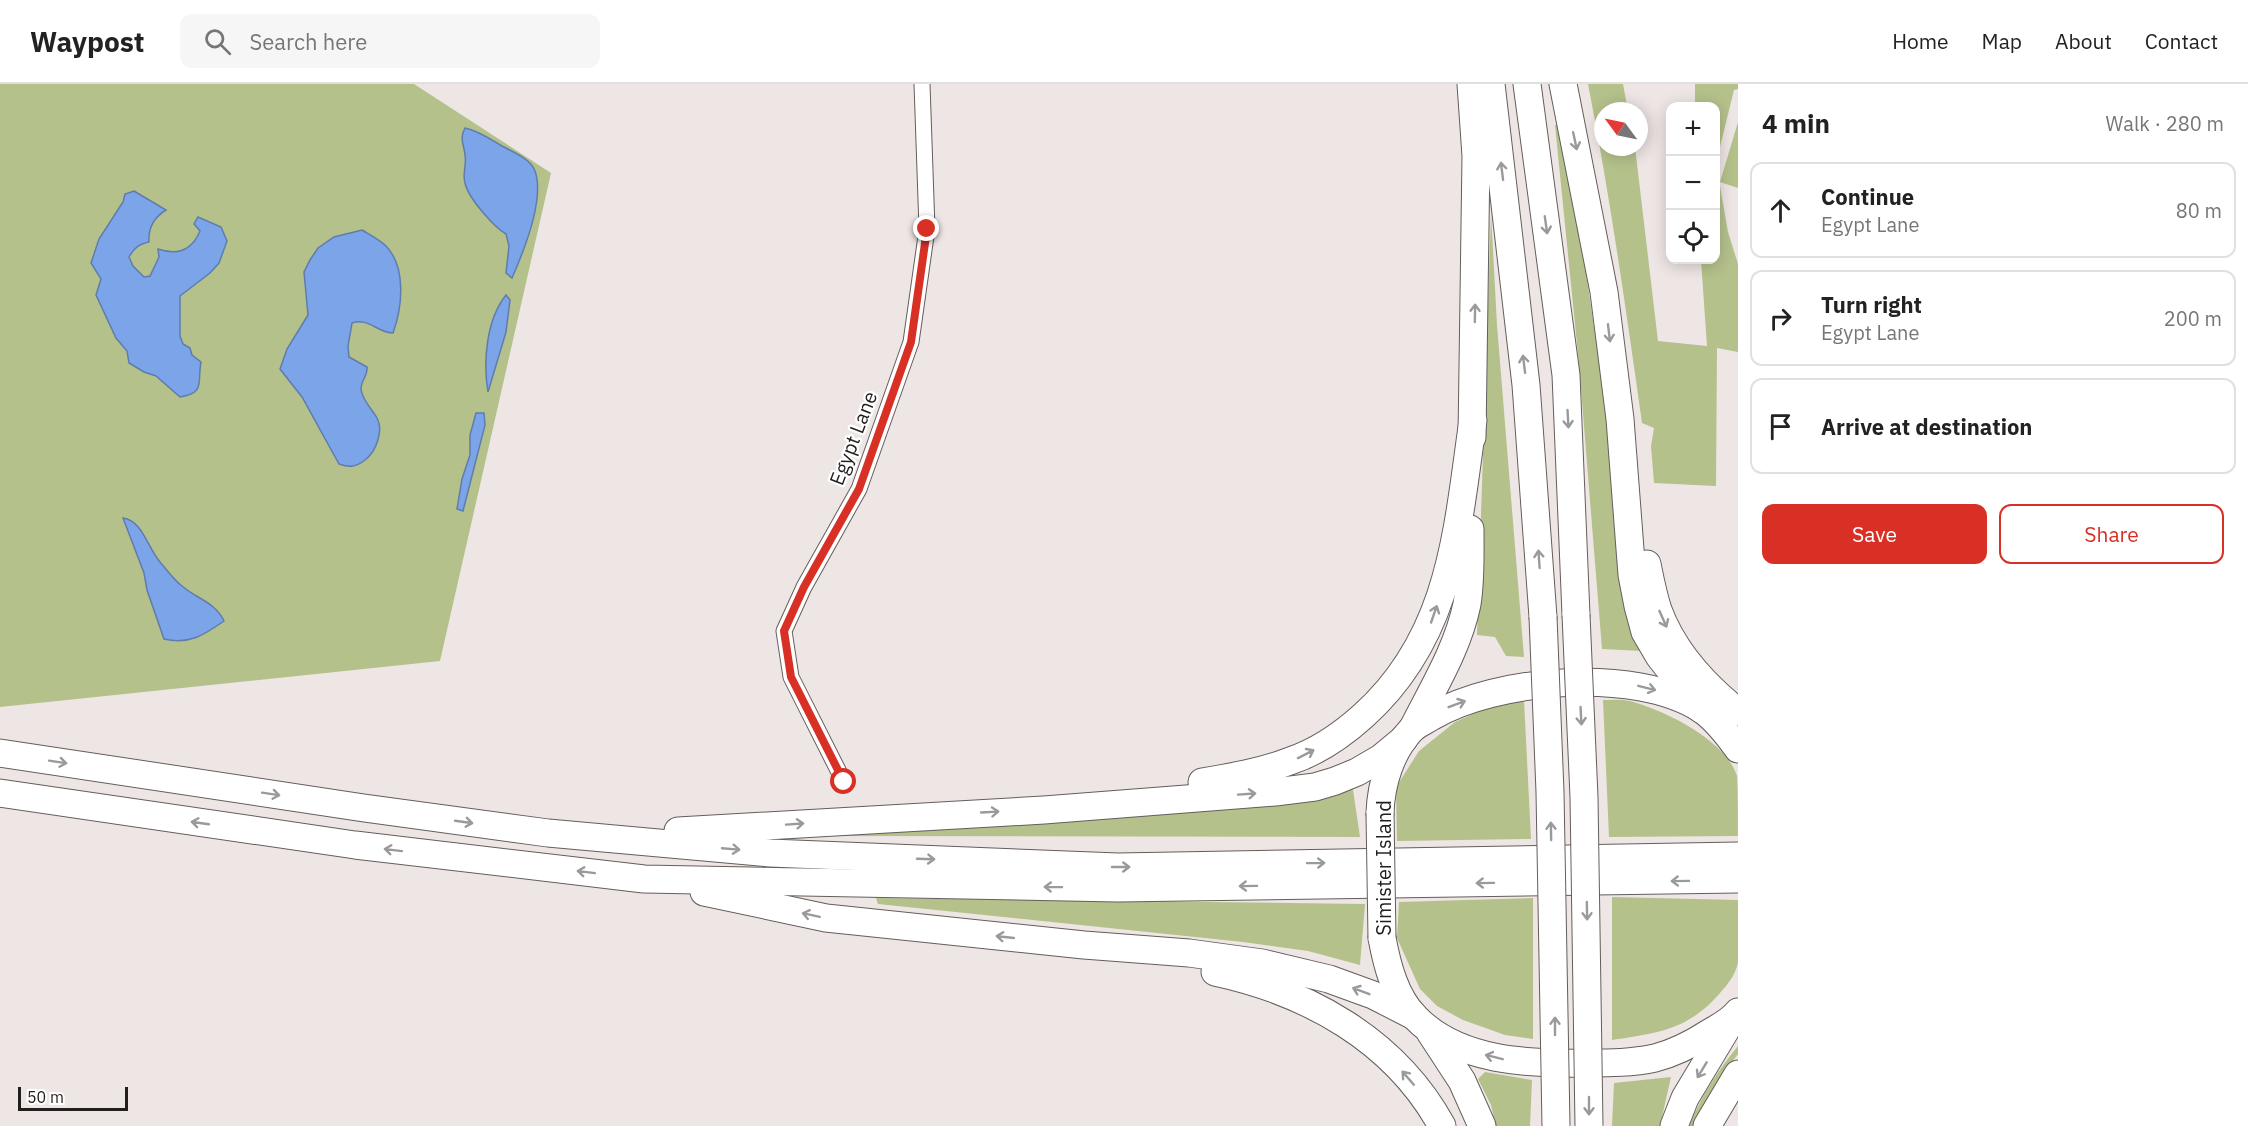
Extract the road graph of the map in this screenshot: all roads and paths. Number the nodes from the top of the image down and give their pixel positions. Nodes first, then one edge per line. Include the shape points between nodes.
1 (922, 84) edge
2 (1471, 84) edge
3 (1491, 84) edge
4 (1527, 84) edge
5 (1563, 84) edge
6 (1620, 419) junction
7 (1473, 420) junction
8 (1701, 709) junction
9 (1735, 732) edge
10 (1409, 733) junction
11 (0, 753) edge
12 (844, 782) dead end
13 (0, 793) edge
14 (1044, 810) junction
15 (548, 833) junction
16 (1738, 856) edge
17 (645, 879) junction
18 (1738, 879) edge
19 (1084, 945) junction
20 (1736, 1014) edge
21 (1421, 1022) junction
22 (1738, 1074) edge
23 (1442, 1126) edge
24 (1482, 1126) edge
25 (1556, 1126) edge
26 (1589, 1126) edge
27 (1674, 1126) edge
28 (1707, 1126) edge

1 - 12 street, Egypt Lane via 927,229 911,342 859,489 784,631 791,677
7 -> 2 highway via 1476,156
25 -> 3 highway, bridge via 1551,803 1543,617 1526,385
4 -> 26 highway, bridge via 1566,375 1585,809
5 -> 6 highway via 1604,292
6 - 8 highway via 1632,575 1645,632
6 -> 9 highway via 1658,610 1684,658
7 - 10 highway, Simister Island via 1467,602 1453,648
14 -> 7 highway via 1246,775 1292,761 1326,743 1377,704 1416,652 1431,625 1446,581
8 - 9 highway
10 -> 8 highway via 1446,708 1477,696 1531,685 1634,685
14 -> 10 highway via 1315,787 1357,772 1381,758
10 - 21 highway, Simister Island, bridge via 1385,778 1380,813 1382,938 1394,982
11 -> 15 highway
17 -> 13 highway via 355,845
15 -> 14 highway via 638,833
15 -> 16 highway via 770,852 1118,867
18 -> 17 highway via 1118,888
19 -> 17 highway via 826,918
21 -> 19 highway via 1373,995 1329,979 1262,963
23 -> 19 highway via 1413,1083 1383,1051 1345,1022 1312,1004 1230,975
20 -> 21 highway via 1691,1044 1628,1063 1507,1060 1469,1050
20 -> 27 highway via 1685,1098
21 - 24 highway, Simister Island via 1462,1081
22 - 28 highway

